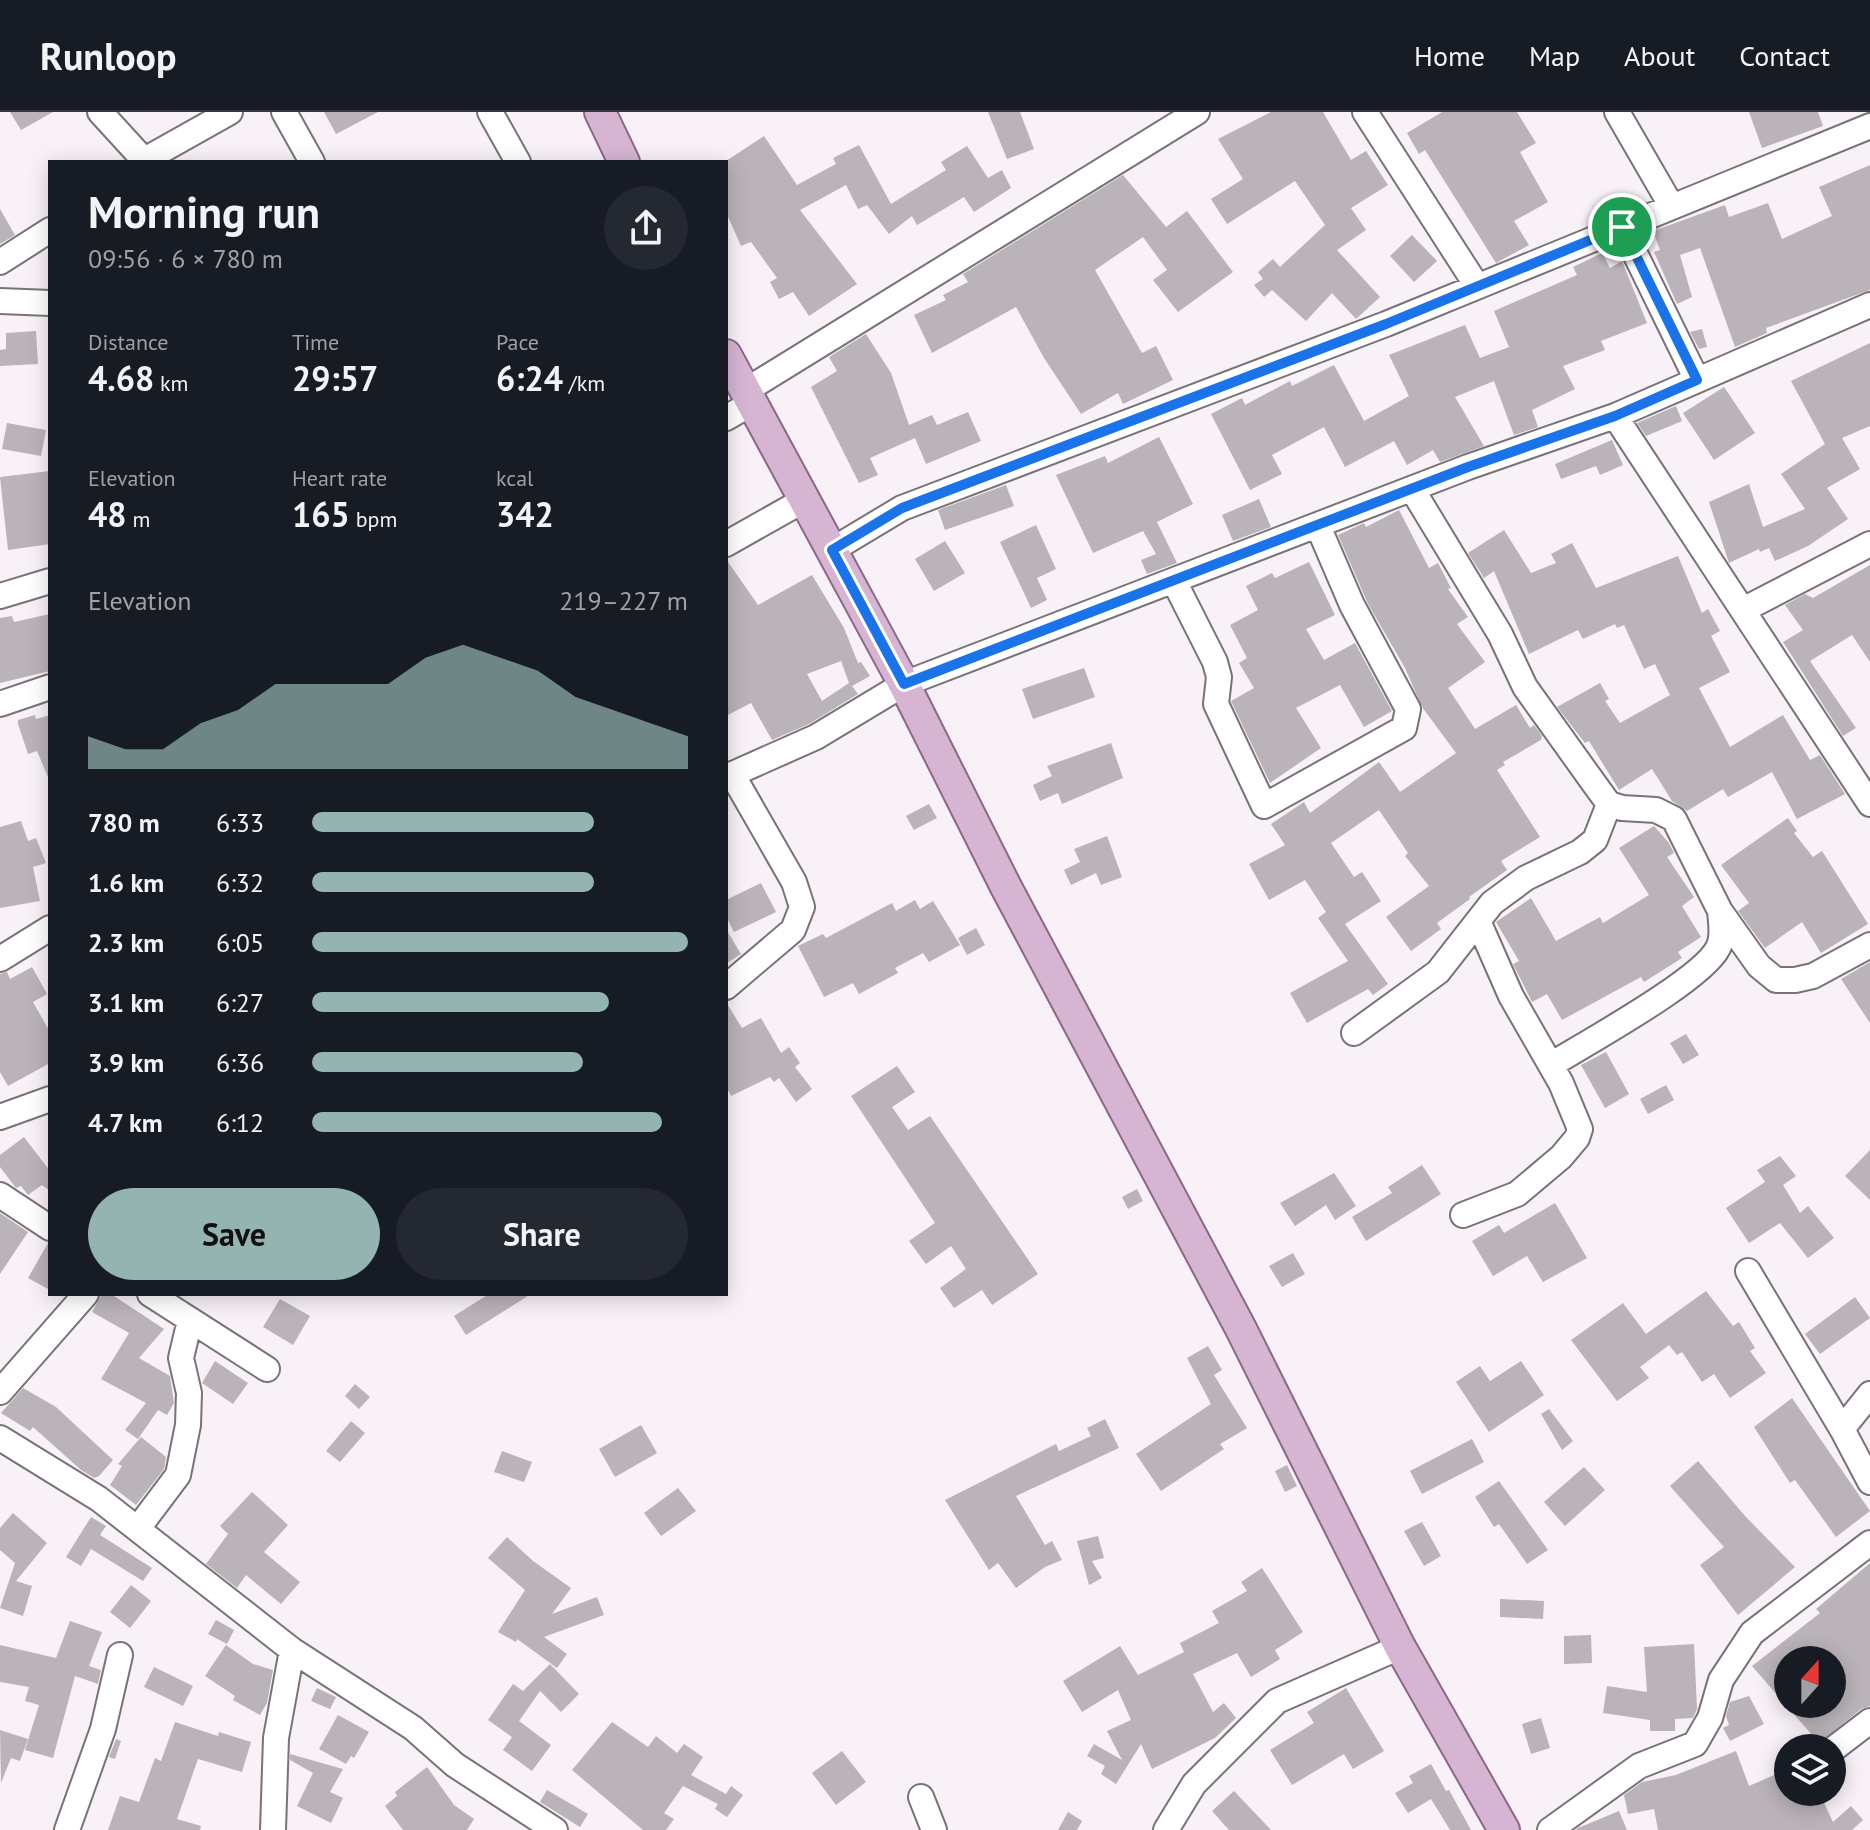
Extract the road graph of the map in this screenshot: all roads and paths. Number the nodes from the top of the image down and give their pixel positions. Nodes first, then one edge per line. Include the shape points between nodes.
1 (100, 112) edge
2 (230, 112) edge
3 (284, 112) edge
4 (490, 112) edge
5 (600, 112) edge
6 (1197, 112) edge
7 (1365, 112) edge
8 (1617, 112) edge
9 (1863, 122) edge
10 (150, 160) edge
11 (152, 160) edge
12 (311, 160) edge
13 (517, 160) edge
14 (623, 160) edge
15 (1672, 207) junction
16 (1622, 227) junction
17 (48, 231) edge
18 (0, 262) edge
19 (1477, 286) junction
20 (0, 301) edge
21 (48, 303) edge
22 (1870, 305) edge
23 (728, 362) edge
24 (1697, 380) junction
25 (741, 404) edge
26 (1615, 416) junction
27 (1412, 489) junction
28 (804, 500) junction
29 (1318, 526) junction
30 (728, 543) edge
31 (1870, 544) edge
32 (832, 550) junction
33 (1174, 581) junction
34 (48, 582) edge
35 (0, 596) edge
36 (1743, 610) junction
37 (904, 684) junction
38 (48, 688) edge
39 (0, 704) edge
40 (729, 776) edge
41 (1609, 804) junction
42 (1870, 804) edge
43 (1720, 911) junction
44 (1478, 921) junction
45 (48, 929) edge
46 (1870, 945) edge
47 (0, 959) edge
48 (728, 985) edge
49 (1354, 1033) dead end
50 (1551, 1065) junction
51 (48, 1100) edge
52 (0, 1117) edge
53 (0, 1195) edge
54 (1463, 1215) dead end
55 (48, 1227) edge
56 (1748, 1271) dead end
57 (84, 1296) edge
58 (153, 1296) edge
59 (190, 1320) junction
60 (267, 1369) dead end
61 (0, 1392) edge
62 (1870, 1394) edge
63 (1842, 1429) junction
64 (0, 1438) edge
65 (1870, 1482) edge
66 (139, 1527) junction
67 (1870, 1543) edge
68 (1400, 1647) junction
69 (292, 1650) junction
70 (120, 1655) dead end
71 (1870, 1721) edge
72 (1846, 1739) edge
73 (921, 1797) dead end
74 (67, 1830) edge
75 (273, 1830) edge
76 (555, 1830) edge
77 (934, 1830) edge
78 (1166, 1830) edge
79 (1504, 1830) edge
80 (1550, 1830) edge

1 - 10 street
2 - 11 street
3 - 12 street
4 - 13 street
5 - 14 main road
6 - 25 street
7 - 19 street
8 - 15 street
9 - 15 street
15 - 16 street
16 - 19 street
16 - 24 street
17 - 18 street
19 - 32 street via 902,508
20 - 21 street
22 - 24 street
23 - 25 main road
24 - 26 street
25 - 28 main road
26 - 27 street
26 - 36 street
27 - 29 street
27 - 41 street via 1500,634 1525,687
28 - 30 street
28 - 32 main road
29 - 33 street
29 - 33 street via 1352,605 1408,709 1407,718 1404,728 1264,806 1216,704 1215,662
31 - 36 street
32 - 37 main road
33 - 37 street
34 - 35 street
36 - 42 street
37 - 40 street via 816,737
37 - 68 main road via 1240,1327
38 - 39 street
40 - 48 street via 794,882 802,907 793,930
41 - 43 street via 1656,810 1674,819
41 - 44 street via 1595,840 1526,878 1492,903
43 - 46 street via 1759,966 1776,980 1813,976
43 - 50 street via 1718,949 1681,984
44 - 49 street via 1430,980
44 - 50 street via 1511,996
45 - 47 street
50 - 54 street via 1579,1122 1577,1138 1517,1194
51 - 52 street
53 - 55 street
56 - 63 street
57 - 61 street
58 - 59 street
59 - 60 street
59 - 66 street via 181,1358 189,1393 188,1425 178,1475
62 - 63 street
63 - 65 street
64 - 66 street
66 - 69 street
67 - 80 street via 1752,1633 1721,1680 1710,1718 1695,1744 1639,1766
68 - 78 street via 1277,1701 1194,1784
68 - 79 main road
69 - 75 street via 276,1738
69 - 76 street
70 - 74 street via 103,1729
71 - 72 street
73 - 77 street

